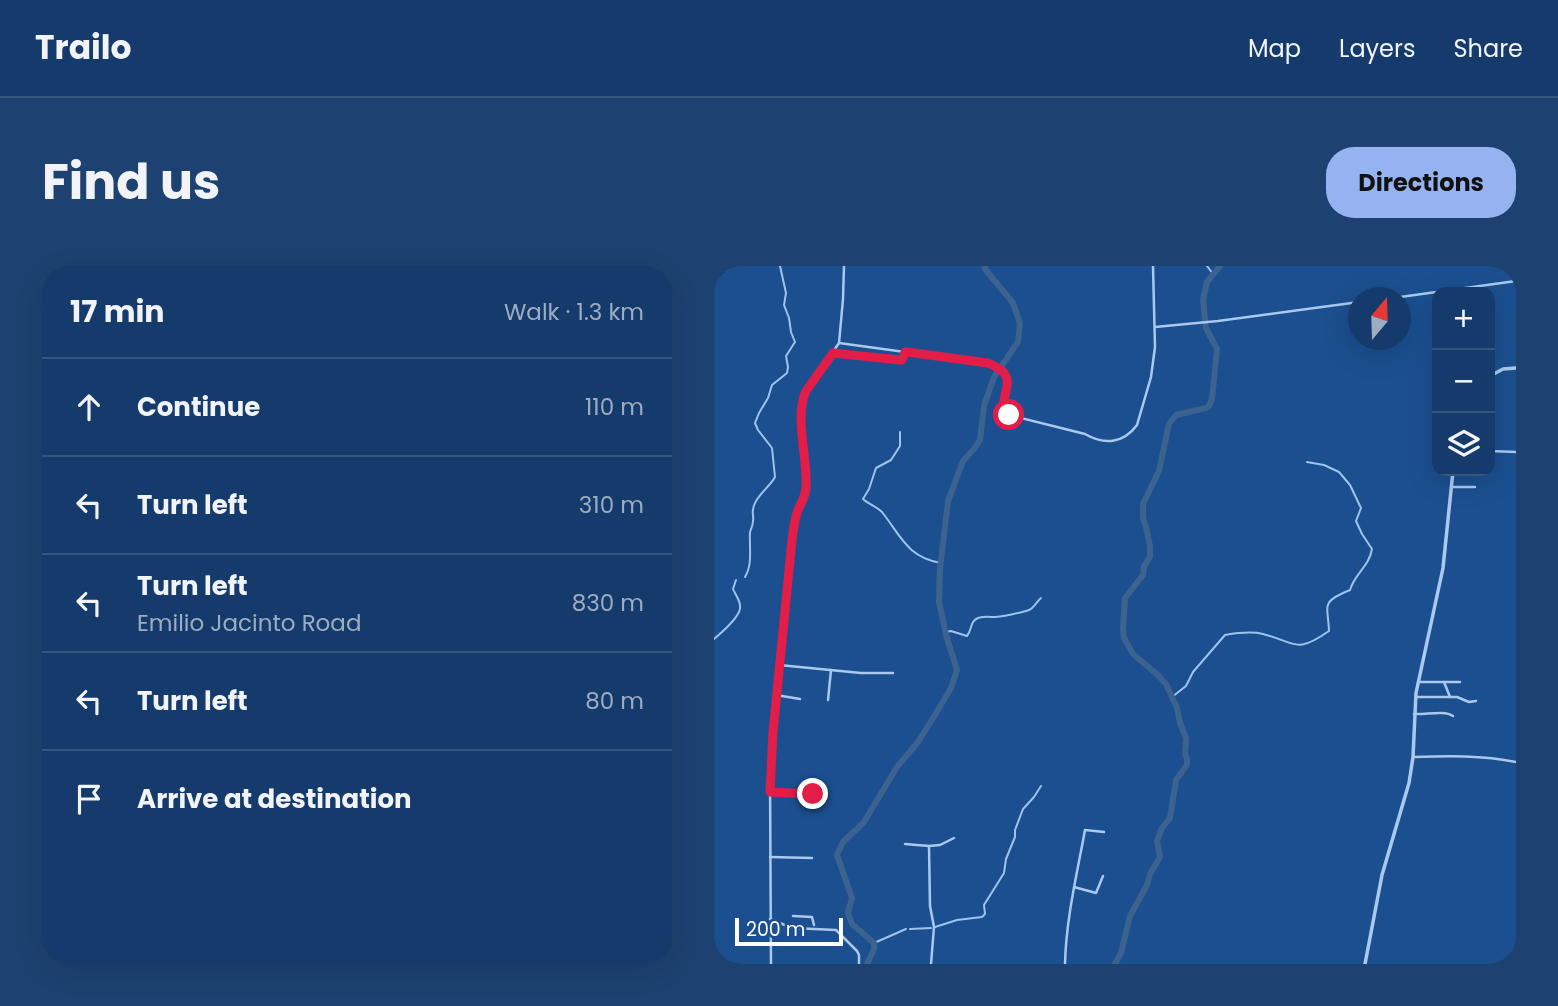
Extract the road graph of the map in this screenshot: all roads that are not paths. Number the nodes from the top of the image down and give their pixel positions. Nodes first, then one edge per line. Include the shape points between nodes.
1 (844, 266) edge
2 (1153, 266) edge
3 (1516, 281) edge
4 (1411, 296) edge
5 (1348, 303) edge
6 (1155, 327) junction
7 (839, 343) junction
8 (905, 352) junction
9 (833, 353) junction
10 (1516, 368) edge
11 (1495, 373) edge
12 (1495, 451) edge
13 (1516, 452) edge
14 (1453, 476) edge
15 (1452, 486) junction
16 (1475, 487) dead end
17 (779, 665) junction
18 (831, 670) junction
19 (893, 673) dead end
20 (1419, 682) junction
21 (1444, 682) junction
22 (1460, 682) dead end
23 (776, 695) junction
24 (1416, 697) junction
25 (1450, 697) junction
26 (800, 699) dead end
27 (828, 700) dead end
28 (1476, 701) dead end
29 (1415, 715) junction
30 (1453, 716) dead end
31 (1413, 757) junction
32 (1516, 762) edge
33 (770, 792) junction
34 (813, 794) dead end
35 (1104, 832) dead end
36 (954, 838) dead end
37 (905, 844) dead end
38 (929, 846) junction
39 (770, 857) junction
40 (811, 858) dead end
41 (1103, 876) dead end
42 (1074, 887) junction
43 (793, 916) dead end
44 (770, 919) junction
45 (814, 927) junction
46 (771, 964) edge
47 (859, 964) edge
48 (931, 964) edge
49 (1065, 964) edge
50 (1366, 964) edge

1 - 7 street
2 - 6 street
3 - 4 street
5 - 6 street
6 - 8 street via 1153,366 1137,425 1113,442 1009,415 1003,408 1008,381 995,366
7 - 8 street
7 - 9 street
8 - 9 street via 902,360
9 - 17 street via 801,405 806,487 792,540
10 - 11 street
12 - 13 street
14 - 15 street
15 - 16 street
15 - 20 street via 1443,568
17 - 18 street
17 - 23 street
18 - 19 street
18 - 27 street
20 - 21 street
20 - 24 street
21 - 22 street
21 - 25 street
23 - 26 street
23 - 33 street
24 - 25 street
24 - 29 street
25 - 28 street
29 - 30 street via 1446,712
29 - 31 street
31 - 32 street
31 - 50 street via 1382,875
33 - 34 street
33 - 39 street
35 - 42 street via 1086,829
36 - 38 street
37 - 38 street
38 - 48 street via 934,927
39 - 40 street
39 - 44 street
41 - 42 street via 1096,893
42 - 49 street
43 - 45 street via 812,917
44 - 45 street via 792,928
44 - 46 street
45 - 47 street via 840,932 857,951

